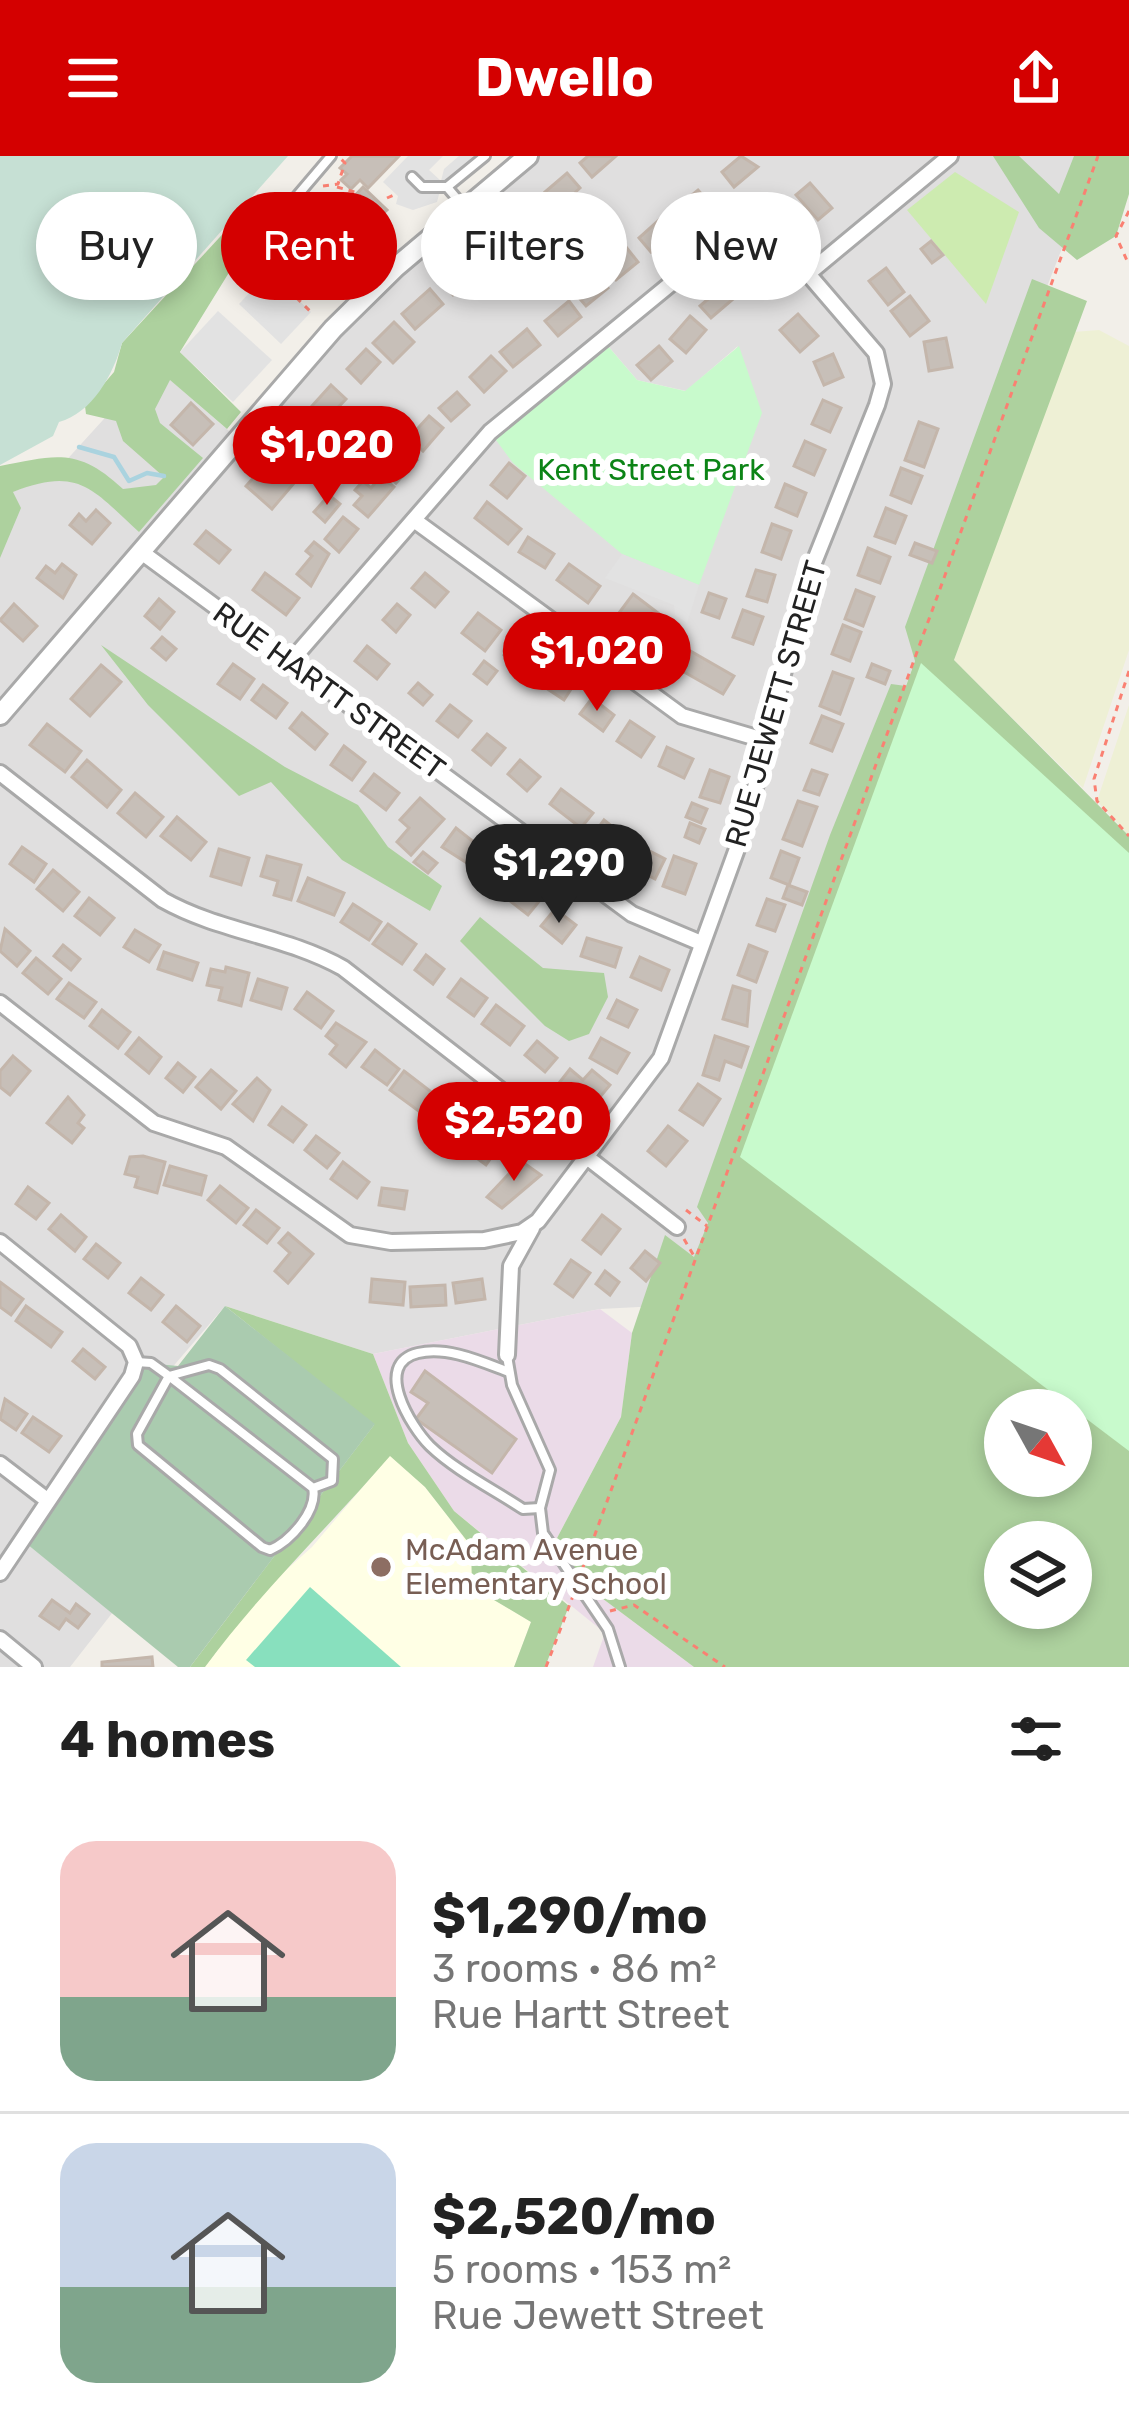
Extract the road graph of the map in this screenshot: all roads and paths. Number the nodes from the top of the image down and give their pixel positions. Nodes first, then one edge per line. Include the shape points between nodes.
1 (334, 156) edge
2 (485, 156) edge
3 (528, 156) edge
4 (950, 156) edge
5 (1099, 156) edge
6 (412, 177) dead end
7 (336, 185) junction
8 (447, 187) junction
9 (302, 192) edge
10 (312, 192) dead end
11 (355, 192) edge
12 (451, 192) edge
13 (484, 192) edge
14 (1129, 212) edge
15 (421, 249) edge
16 (821, 263) edge
17 (1129, 265) edge
18 (821, 286) edge
19 (651, 299) edge
20 (298, 300) edge
21 (311, 312) dead end
22 (414, 520) junction
23 (140, 551) junction
24 (290, 662) junction
25 (1129, 671) edge
26 (0, 715) edge
27 (767, 741) junction
28 (0, 773) edge
29 (1129, 836) edge
30 (701, 943) junction
31 (0, 1004) edge
32 (587, 1159) junction
33 (686, 1210) dead end
34 (538, 1221) junction
35 (677, 1226) joint
36 (707, 1226) junction
37 (484, 1240) junction
38 (0, 1242) edge
39 (694, 1258) junction
40 (511, 1266) junction
41 (507, 1354) joint
42 (136, 1362) junction
43 (510, 1373) junction
44 (169, 1376) junction
45 (0, 1464) edge
46 (313, 1488) junction
47 (46, 1500) junction
48 (541, 1508) junction
49 (0, 1573) edge
50 (577, 1584) junction
51 (597, 1614) junction
52 (0, 1639) edge
53 (34, 1667) edge
54 (546, 1667) edge
55 (620, 1667) edge
56 (725, 1667) edge

1 - 7 path via 345,163
1 - 9 lane
2 - 8 lane
3 - 13 street
4 - 16 street
5 - 36 path
6 - 8 lane via 434,190
7 - 10 path
7 - 11 path
8 - 12 lane
14 - 17 path via 1116,236
15 - 23 street via 324,338
18 - 27 street, RUE JEWETT STREET via 876,353 883,384 805,585
19 - 22 street, RUE JEWETT STREET via 490,433
20 - 21 path
22 - 24 street, RUE JEWETT STREET
22 - 27 street via 682,716
23 - 24 street, RUE HARTT STREET
23 - 26 street
24 - 30 street, RUE HARTT STREET via 632,914
25 - 29 path via 1094,779 1096,801
27 - 30 street, RUE JEWETT STREET
28 - 32 street via 163,900 343,968
30 - 32 street, RUE JEWETT STREET via 661,1058
31 - 37 street via 154,1124 226,1147 350,1235
32 - 34 street, RUE JEWETT STREET
32 - 35 street
33 - 36 path
34 - 37 street
34 - 40 street, RUE JEWETT STREET
35 - 39 path
36 - 39 path
37 - 40 street
38 - 42 street via 129,1346
39 - 50 path
40 - 41 street
41 - 43 lane
42 - 44 lane
42 - 47 street
43 - 48 lane via 550,1470
43 - 48 lane via 467,1356 416,1353 395,1381 409,1420 431,1448 523,1509
44 - 46 lane
44 - 46 lane via 220,1369 333,1459 332,1480
44 - 46 lane via 138,1445 262,1547 286,1541 314,1504
45 - 47 street
47 - 49 street
48 - 50 lane via 543,1533
50 - 51 lane
50 - 54 path
51 - 55 lane
51 - 56 path via 634,1605
52 - 53 street

